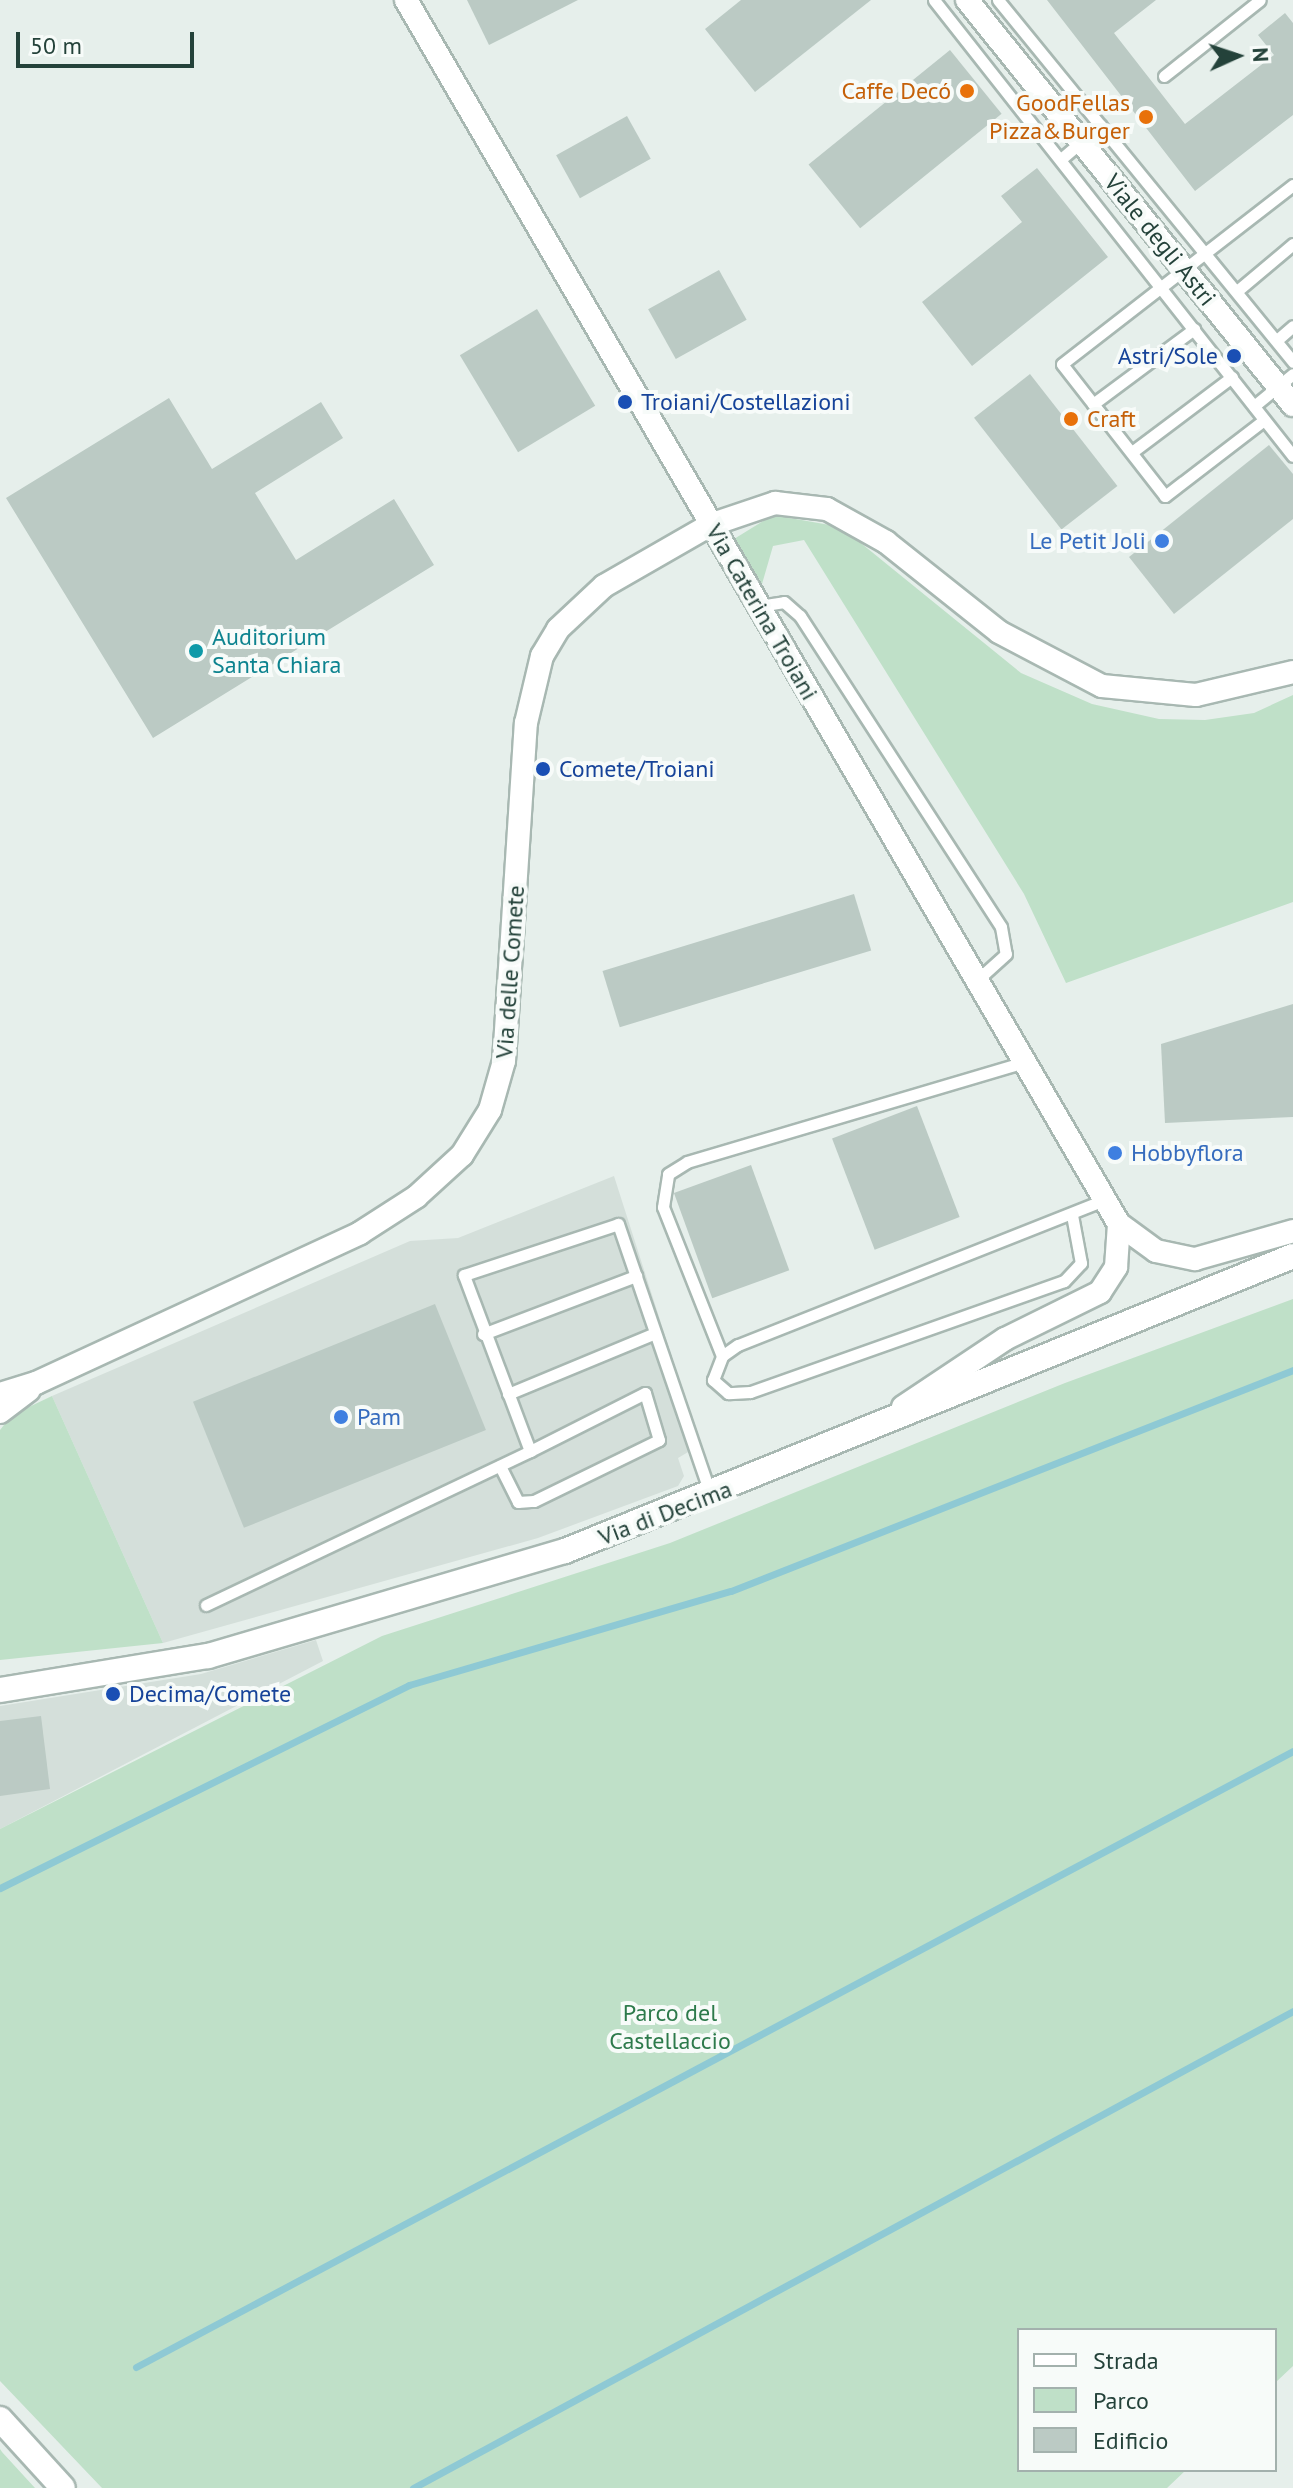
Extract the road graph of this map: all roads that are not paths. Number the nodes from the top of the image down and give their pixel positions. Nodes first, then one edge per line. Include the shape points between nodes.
1 (406, 0) edge
2 (934, 0) edge
3 (967, 0) edge
4 (998, 0) edge
5 (1260, 0) edge
6 (1164, 76) dead end
7 (1101, 125) junction
8 (1081, 142) junction
9 (1061, 159) junction
10 (1293, 185) edge
11 (1293, 244) edge
12 (1207, 255) junction
13 (1185, 272) junction
14 (1164, 289) junction
15 (1237, 291) junction
16 (1293, 326) edge
17 (1194, 329) junction
18 (1277, 340) junction
19 (1293, 362) edge
20 (1232, 377) junction
21 (1286, 380) edge
22 (1093, 404) junction
23 (1293, 405) edge
24 (1254, 406) junction
25 (1264, 420) junction
26 (1132, 452) junction
27 (1293, 456) edge
28 (710, 525) junction
29 (759, 606) junction
30 (1293, 672) edge
31 (976, 981) junction
32 (1024, 1062) junction
33 (1104, 1200) junction
34 (1072, 1215) junction
35 (1119, 1224) junction
36 (1293, 1231) edge
37 (1293, 1256) edge
38 (636, 1276) junction
39 (655, 1333) junction
40 (483, 1334) junction
41 (722, 1356) junction
42 (36, 1383) junction
43 (0, 1394) edge
44 (508, 1394) junction
45 (0, 1412) edge
46 (880, 1423) junction
47 (530, 1451) junction
48 (500, 1466) junction
49 (711, 1496) junction
50 (206, 1605) dead end
51 (4, 1686) edge
52 (0, 2419) edge
53 (63, 2488) edge

1 - 28 street, Via Caterina Troiani
2 - 9 lane
3 - 8 street, Viale degli Astri
4 - 7 lane
5 - 6 lane
7 - 8 lane
7 - 12 lane
8 - 9 lane
8 - 13 street, Viale degli Astri
9 - 14 lane
10 - 12 lane
11 - 15 lane
12 - 13 lane
12 - 15 lane
13 - 14 lane
13 - 21 street, Viale degli Astri
14 - 17 lane
14 - 22 lane via 1062,364
15 - 18 lane
16 - 18 lane
17 - 20 lane
17 - 22 lane
18 - 19 lane
20 - 24 lane
20 - 26 lane
21 - 23 street, Viale degli Astri
21 - 24 lane
22 - 26 lane
24 - 25 lane
25 - 26 lane via 1165,496
25 - 27 lane
28 - 29 street, Via Caterina Troiani
28 - 30 street, Via delle Comete via 775,503 827,509 886,542 999,632 1102,686 1196,695
28 - 42 street, Via delle Comete via 604,586 558,629 542,656 526,723 504,1061 490,1110 462,1155 416,1197 360,1233
29 - 31 street, Via Caterina Troiani
29 - 31 lane via 784,602 800,616 1001,927 1006,954
31 - 32 street, Via Caterina Troiani
32 - 33 street, Via Caterina Troiani
32 - 41 lane via 687,1162 668,1174 663,1207
33 - 34 lane
33 - 35 street, Via Caterina Troiani
34 - 41 lane
34 - 41 lane via 1081,1263 1056,1284 742,1394 722,1390 713,1380
35 - 36 street, Via Caterina Troiani via 1156,1251 1195,1259
35 - 46 street via 1116,1267 1100,1292 1005,1339
37 - 46 street, Via di Decima
38 - 39 lane
38 - 40 lane
38 - 40 lane via 618,1224 464,1275
39 - 44 lane
39 - 49 lane
40 - 44 lane
42 - 43 street, Via delle Comete
42 - 45 street, Via delle Comete
44 - 47 lane
46 - 49 street, Via di Decima
47 - 48 lane
47 - 48 lane via 645,1393 659,1440 534,1501 518,1502
48 - 50 lane
49 - 51 street, Via di Decima via 565,1551 229,1651 127,1673
52 - 53 street

